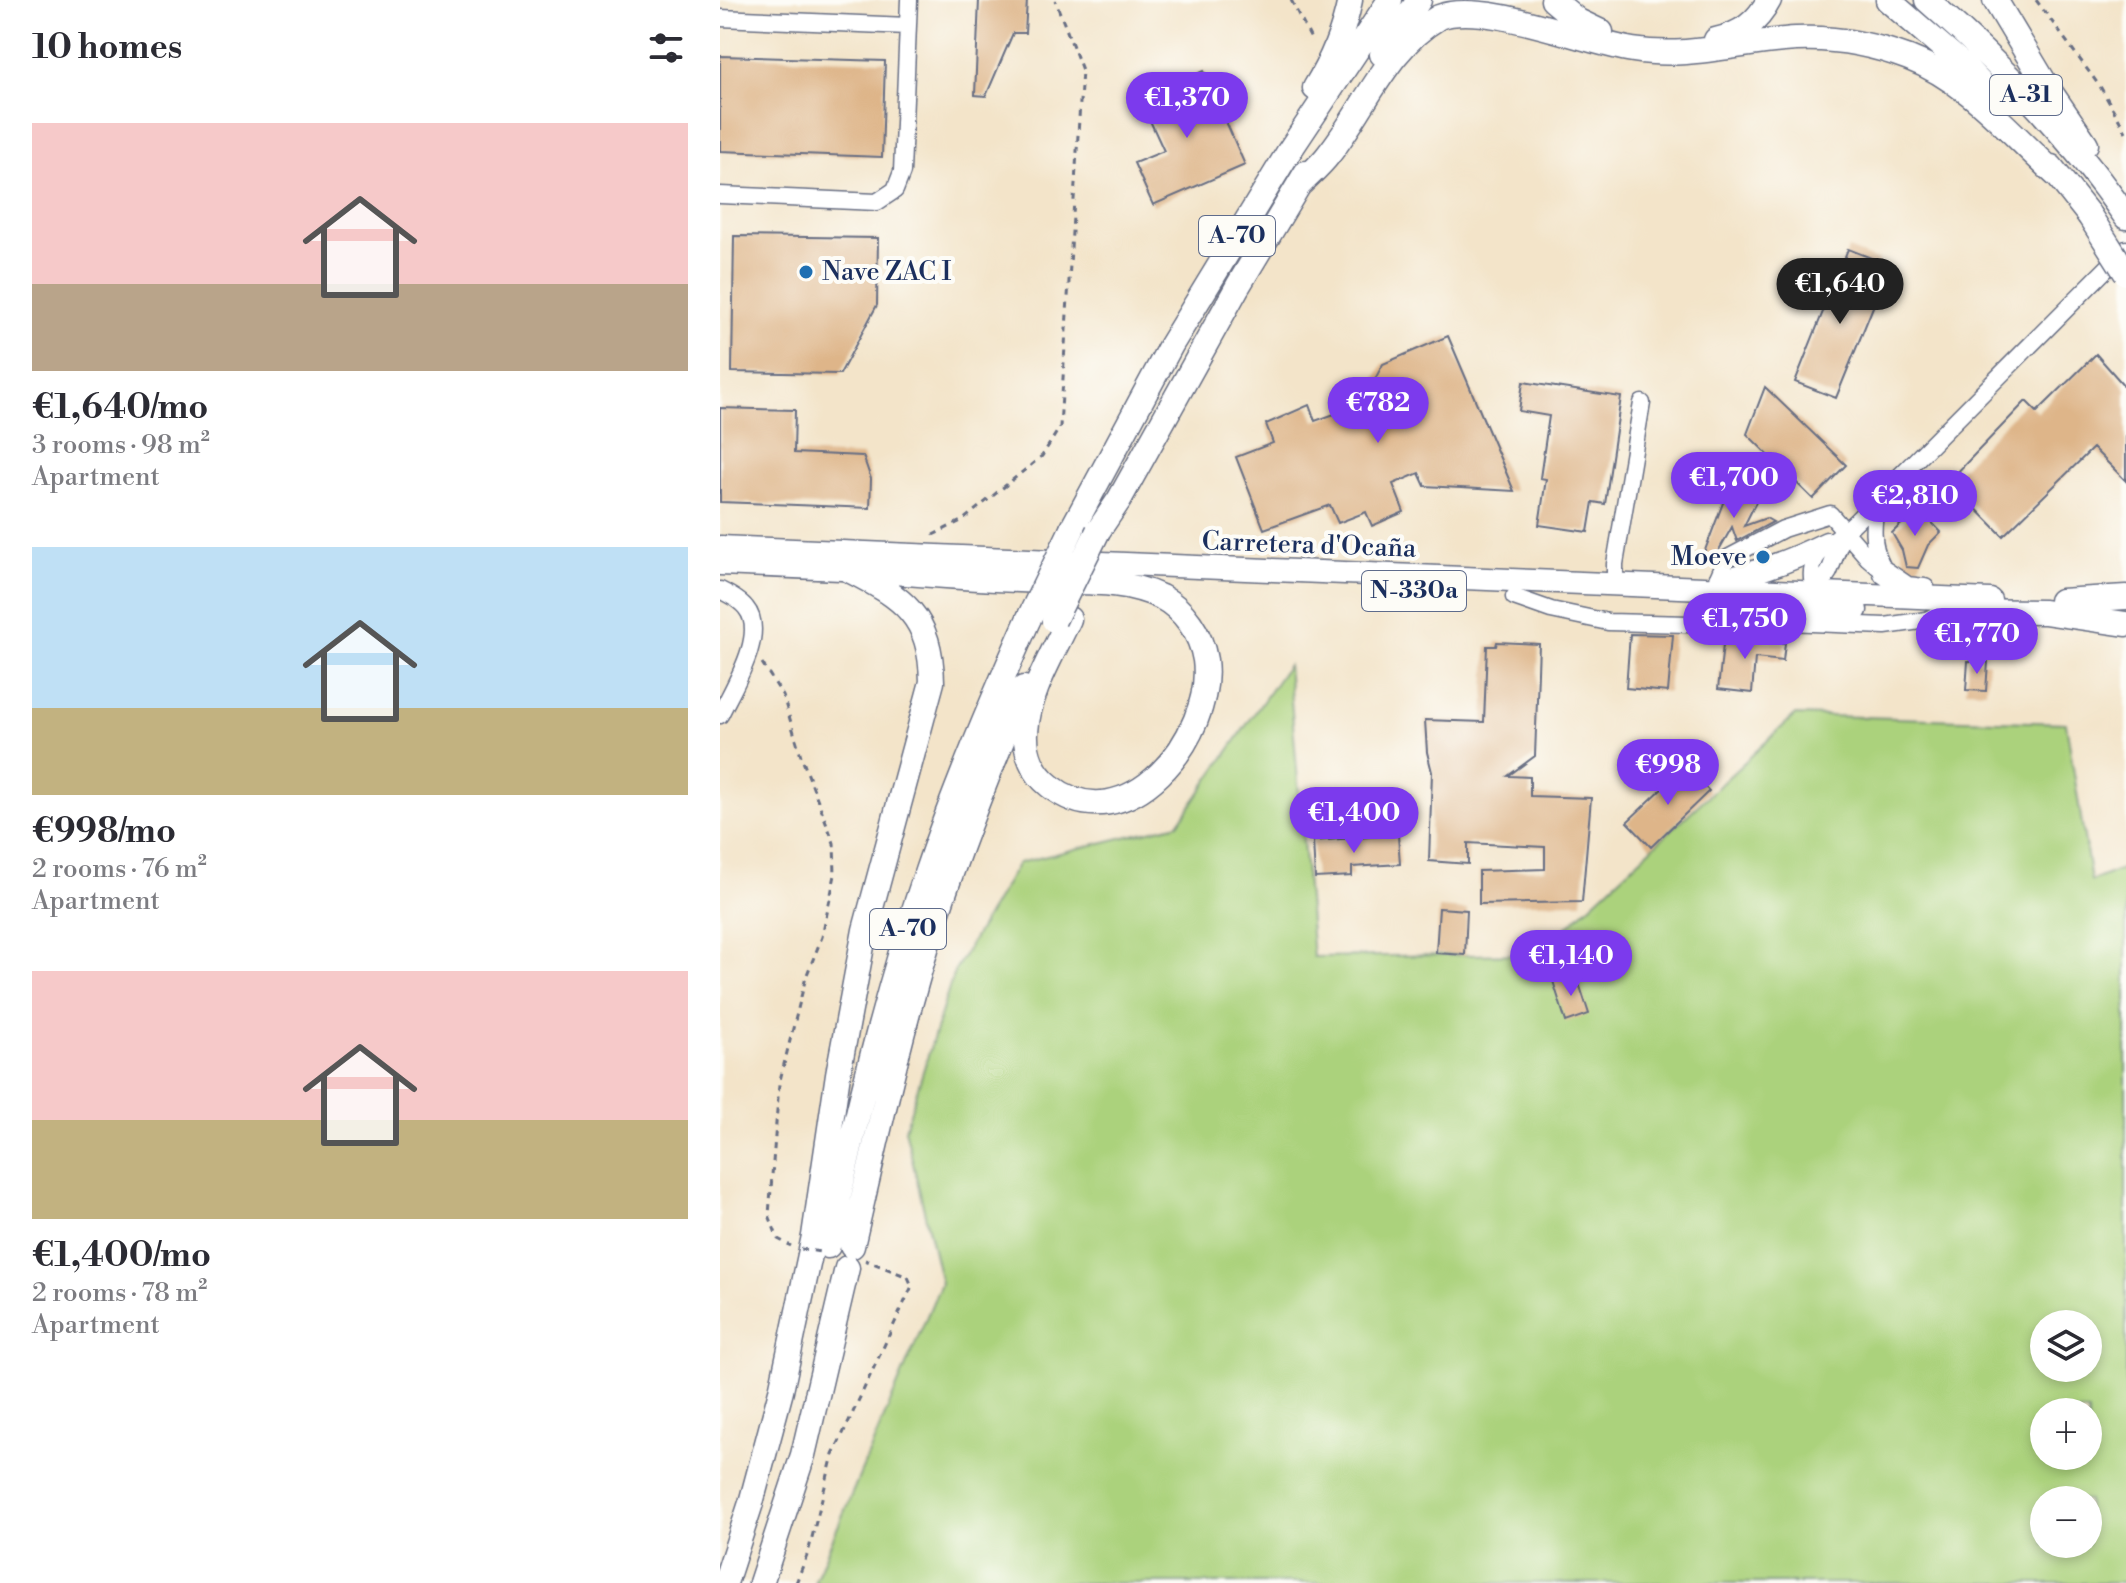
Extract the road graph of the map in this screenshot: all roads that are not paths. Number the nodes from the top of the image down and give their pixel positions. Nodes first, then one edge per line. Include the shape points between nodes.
1 (909, 0) edge
2 (1350, 0) edge
3 (1390, 0) edge
4 (1419, 0) edge
5 (1553, 0) edge
6 (1769, 0) edge
7 (1888, 0) edge
8 (1927, 0) edge
9 (1995, 0) edge
10 (720, 18) edge
11 (908, 26) junction
12 (2060, 178) junction
13 (1300, 184) junction
14 (720, 195) edge
15 (2120, 208) edge
16 (2126, 249) edge
17 (2126, 273) edge
18 (1642, 403) dead end
19 (1097, 480) junction
20 (1878, 498) junction
21 (1836, 537) junction
22 (720, 547) edge
23 (720, 564) edge
24 (849, 570) junction
25 (884, 571) junction
26 (1885, 573) junction
27 (1717, 580) junction
28 (1615, 585) junction
29 (720, 590) edge
30 (1815, 593) junction
31 (1514, 597) junction
32 (2126, 597) edge
33 (1542, 598) junction
34 (1991, 600) junction
35 (1936, 611) junction
36 (1061, 619) junction
37 (2126, 624) edge
38 (720, 715) edge
39 (838, 1257) junction
40 (725, 1583) edge
41 (734, 1583) edge
42 (761, 1583) edge

1 - 11 street
2 - 19 highway via 1320,80 1128,399
3 - 19 highway, A-70 via 1288,153 1171,345
4 - 13 highway, A-70
5 - 6 highway via 1599,32 1683,45 1746,29
7 - 12 highway, A-31 via 1963,65 2026,132
8 - 15 highway, A-31 via 1977,43
9 - 15 highway via 2093,154
10 - 11 street
11 - 14 street via 902,172 895,190 877,202
12 - 13 highway via 1969,92 1910,58 1877,47 1794,39 1691,53 1637,51 1512,17 1461,10 1441,16 1396,55 1329,154
12 - 17 highway, A-31, bridge
13 - 36 highway, A-70, bridge via 1119,500
16 - 20 street
18 - 28 street
19 - 39 highway, A-70, bridge via 967,760 913,911 861,1095
20 - 21 street
20 - 26 street via 1873,542
21 - 26 street
21 - 27 main road via 1762,571
21 - 27 street via 1830,514 1783,529 1726,559
21 - 30 street via 1820,551 1812,568
22 - 28 main road, Carretera d'Ocaña / N-330a
23 - 24 main road, Carretera d'Ocaña / N-330a
24 - 25 main road, Carretera d'Ocaña / N-330a
24 - 40 highway via 902,600 918,619 928,642 932,682 865,930 814,1236 781,1391
25 - 31 main road, Carretera d'Ocaña / N-330a via 1148,576
25 - 36 highway via 1127,585 1166,600 1181,613 1203,649 1206,668 1198,717 1168,768 1121,798 1099,802 1060,794 1044,781 1027,750 1029,714
26 - 34 main road via 1907,588 1970,591
27 - 28 main road
28 - 30 main road, Carretera d'Ocaña / N-330a
29 - 38 street via 746,607 754,623 752,646
30 - 33 main road via 1803,601 1596,592
30 - 34 main road, Carretera d'Ocaña / N-330a
30 - 35 main road via 1825,601
31 - 33 main road, Carretera d'Ocaña / N-330a
31 - 35 street via 1608,622 1885,626 1927,620
32 - 34 highway
33 - 35 main road, Carretera d'Ocaña / N-330a
35 - 37 highway via 2066,614
36 - 39 highway, A-70 via 986,780 933,928
39 - 41 highway, A-70
39 - 42 highway, A-70 via 803,1455

